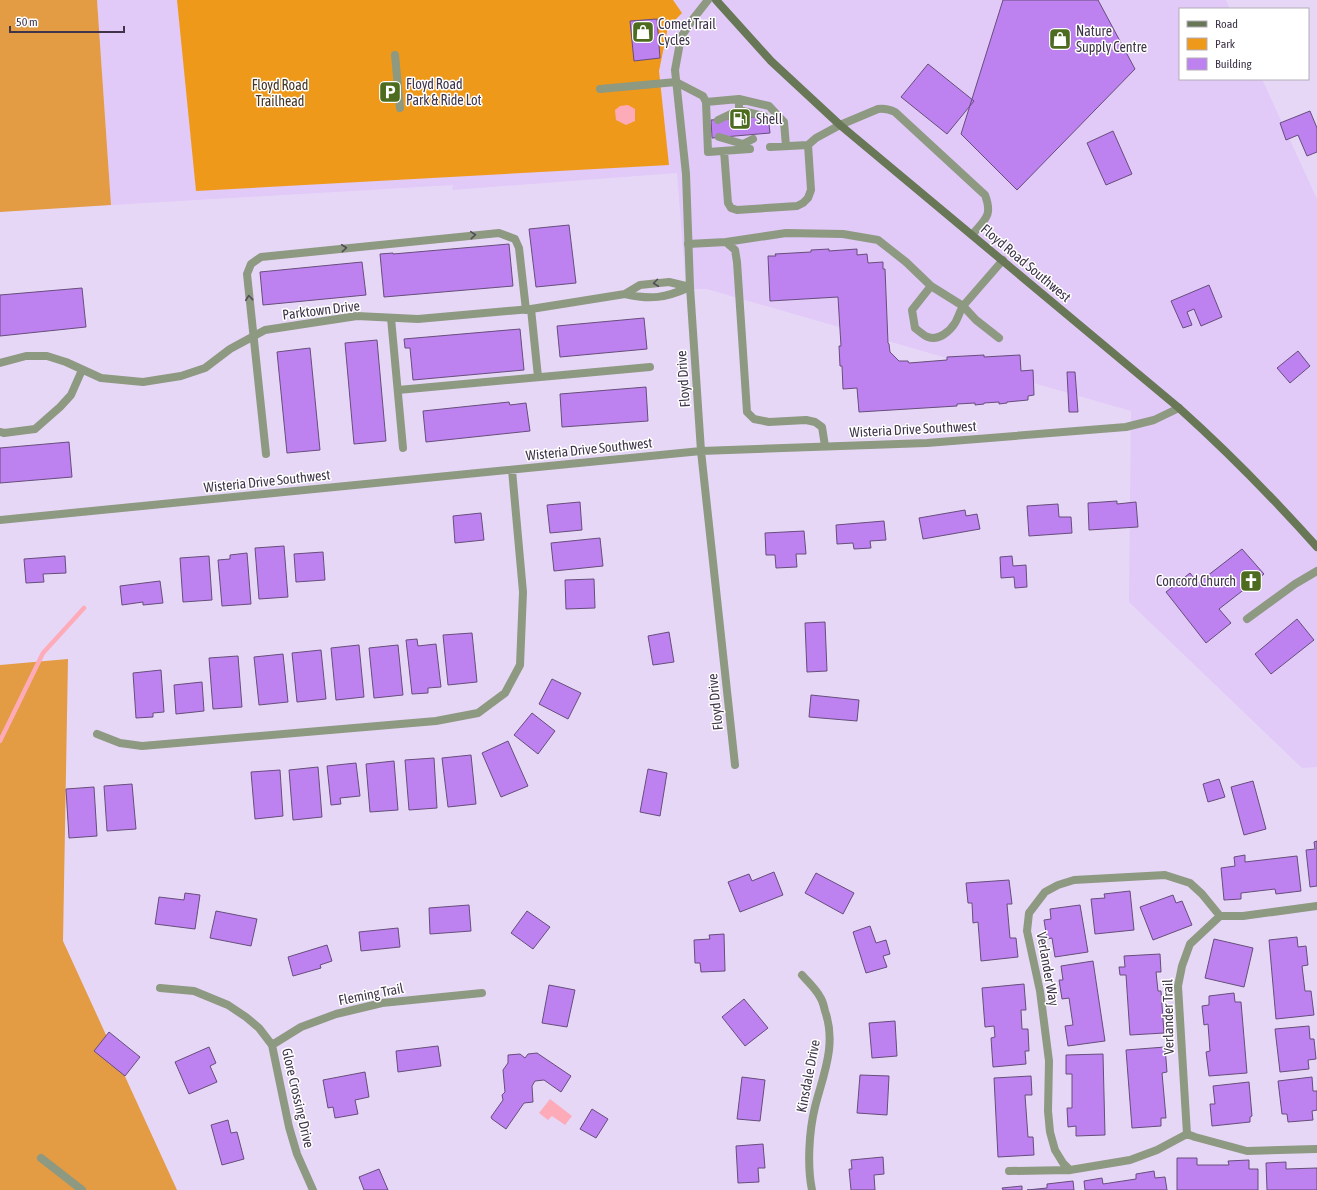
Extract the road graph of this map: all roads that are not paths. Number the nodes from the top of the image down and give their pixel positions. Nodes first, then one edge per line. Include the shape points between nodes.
1 (708, 0) edge
2 (716, 0) edge
3 (395, 55) dead end
4 (676, 82) junction
5 (600, 90) dead end
6 (739, 99) junction
7 (706, 102) junction
8 (400, 108) dead end
9 (739, 110) junction
10 (764, 116) dead end
11 (750, 117) dead end
12 (734, 118) dead end
13 (718, 120) dead end
14 (840, 125) junction
15 (736, 136) dead end
16 (719, 137) dead end
17 (752, 137) dead end
18 (808, 145) junction
19 (786, 146) junction
20 (745, 147) junction
21 (770, 147) dead end
22 (724, 151) junction
23 (972, 235) junction
24 (726, 242) junction
25 (688, 244) junction
26 (1003, 260) junction
27 (931, 286) junction
28 (690, 287) junction
29 (625, 294) junction
30 (963, 306) junction
31 (529, 309) junction
32 (390, 318) junction
33 (253, 336) junction
34 (999, 338) dead end
35 (0, 363) edge
36 (650, 366) dead end
37 (82, 370) junction
38 (538, 377) junction
39 (398, 390) junction
40 (1179, 408) junction
41 (0, 432) edge
42 (826, 446) junction
43 (403, 448) dead end
44 (701, 451) junction
45 (266, 454) dead end
46 (512, 470) junction
47 (0, 520) edge
48 (1317, 547) edge
49 (1317, 571) edge
50 (1247, 620) dead end
51 (97, 734) dead end
52 (735, 765) dead end
53 (1317, 906) edge
54 (1220, 916) junction
55 (802, 976) dead end
56 (160, 988) dead end
57 (482, 993) dead end
58 (272, 1045) junction
59 (1187, 1134) junction
60 (1317, 1149) edge
61 (41, 1158) dead end
62 (1070, 1170) junction
63 (1009, 1171) dead end
64 (82, 1190) edge
65 (313, 1190) edge
66 (812, 1190) edge

1 - 4 street, Floyd Drive via 681,37 674,70
2 - 14 main road, Floyd Road Southwest via 771,61
3 - 8 street
4 - 5 street
4 - 7 street via 703,96
4 - 25 street, Floyd Drive via 686,174
6 - 7 street
6 - 9 street
6 - 19 street via 769,106 784,122
7 - 22 street via 708,152
9 - 10 street
9 - 11 street
9 - 12 street
9 - 13 street
14 - 18 street
14 - 23 main road, Floyd Road Southwest
14 - 23 street via 878,109 884,108 895,112 985,195 988,216
15 - 20 street
16 - 20 street
17 - 20 street
18 - 19 street
18 - 22 street via 811,190 808,198 797,206 737,210 731,208 728,204
19 - 21 street
20 - 22 street
23 - 26 main road, Floyd Road Southwest
24 - 25 street
24 - 27 street via 786,233 843,234 878,240
24 - 42 street via 735,250 737,262 747,412 754,419 768,422 815,422 822,427
25 - 28 street, Floyd Drive
26 - 30 street
26 - 40 main road, Floyd Road Southwest
27 - 30 street
27 - 30 street via 912,310 915,328 929,338 940,337 951,328
28 - 29 street, Parktown Drive via 671,295 643,298
28 -> 29 street, Parktown Drive via 669,282 640,285
28 - 44 street, Floyd Drive
29 - 31 street, Parktown Drive
30 - 34 street
31 - 32 street, Parktown Drive via 418,319
33 -> 31 street via 247,274 251,264 261,257 475,235 499,233 515,240 519,248
31 - 38 street
32 - 33 street, Parktown Drive via 357,316 265,330
32 - 39 street
33 - 37 street, Parktown Drive via 205,368 181,376 143,382 101,378
33 - 45 street
35 - 37 street, Parktown Drive via 26,356 47,356
36 - 38 street
37 - 41 street via 71,395 60,408 35,428
38 - 39 street
39 - 43 street
40 - 42 street, Wisteria Drive Southwest via 1154,420 1126,427 927,442
40 - 48 main road, Floyd Road Southwest via 1256,480
42 - 44 street, Wisteria Drive Southwest
44 - 46 street, Wisteria Drive Southwest
44 - 52 street, Floyd Drive
46 - 47 street, Wisteria Drive Southwest
46 - 51 street via 523,592 520,665 505,693 478,713 436,721 142,746
49 - 50 street
53 - 54 street via 1243,916
54 - 59 street, Verlander Trail via 1190,944 1178,986
54 - 62 street, Verlander Way via 1190,883 1165,875 1074,880 1045,892 1029,913 1027,930 1040,991 1048,1061 1050,1132 1055,1150
55 - 66 street, Kinsdale Drive via 820,997 830,1030 830,1050 814,1109 810,1140
56 - 58 street, Glore Crossing Drive via 194,992 228,1005 259,1028
57 - 58 street, Fleming Trail via 382,1003 336,1014 301,1027
58 - 65 street, Glore Crossing Drive via 289,1127 297,1154
59 - 60 street via 1247,1151
59 - 62 street via 1157,1150 1130,1160
61 - 64 street
62 - 63 street

